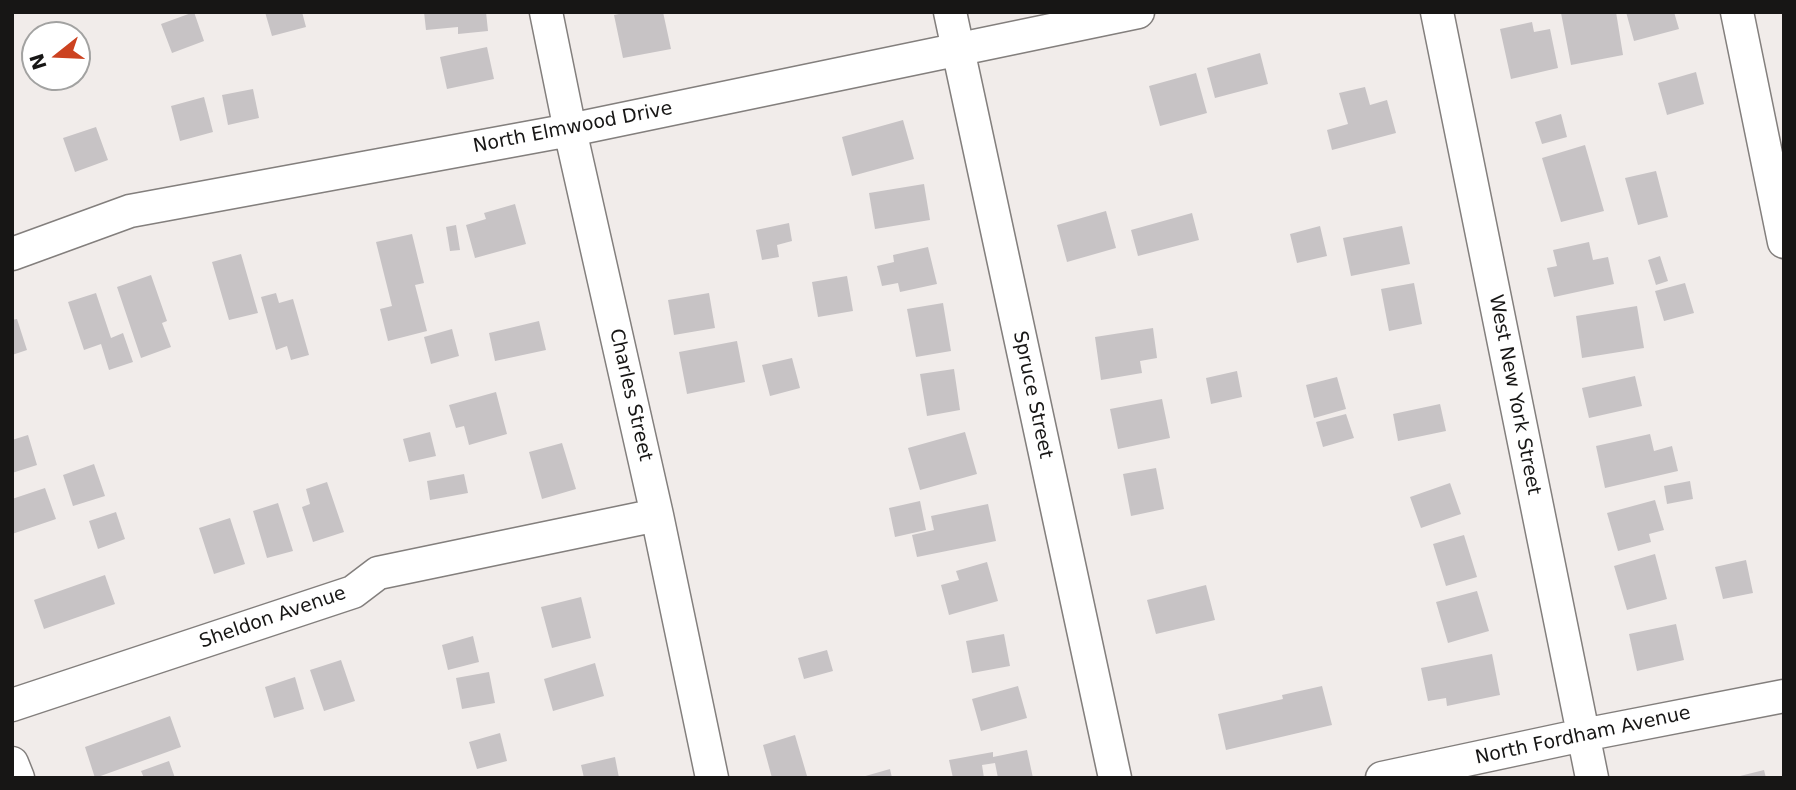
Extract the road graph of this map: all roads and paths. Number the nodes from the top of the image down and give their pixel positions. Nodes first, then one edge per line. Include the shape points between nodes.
1 (546, 12) edge
2 (950, 12) edge
3 (1138, 12) edge
4 (1437, 12) edge
5 (1737, 12) edge
6 (958, 50) junction
7 (570, 130) junction
8 (1784, 242) edge
9 (12, 254) edge
10 (657, 515) junction
11 (1784, 696) edge
12 (12, 705) edge
13 (1583, 735) junction
14 (12, 762) edge
15 (18, 778) edge
16 (712, 778) edge
17 (1115, 778) edge
18 (1382, 778) edge
19 (1592, 778) edge

1 - 7 street, Charles Street
2 - 6 street, Spruce Street
3 - 6 street, North Elmwood Drive
4 - 13 street, West New York Street
5 - 8 street
6 - 7 street, North Elmwood Drive
6 - 17 street, Spruce Street
7 - 9 street, North Elmwood Drive via 130,211
7 - 10 street, Charles Street
10 - 12 street, Sheldon Avenue via 378,573 353,592
10 - 16 street, Charles Street
11 - 13 street, North Fordham Avenue
13 - 18 street, North Fordham Avenue
13 - 19 street, West New York Street
14 - 15 street

